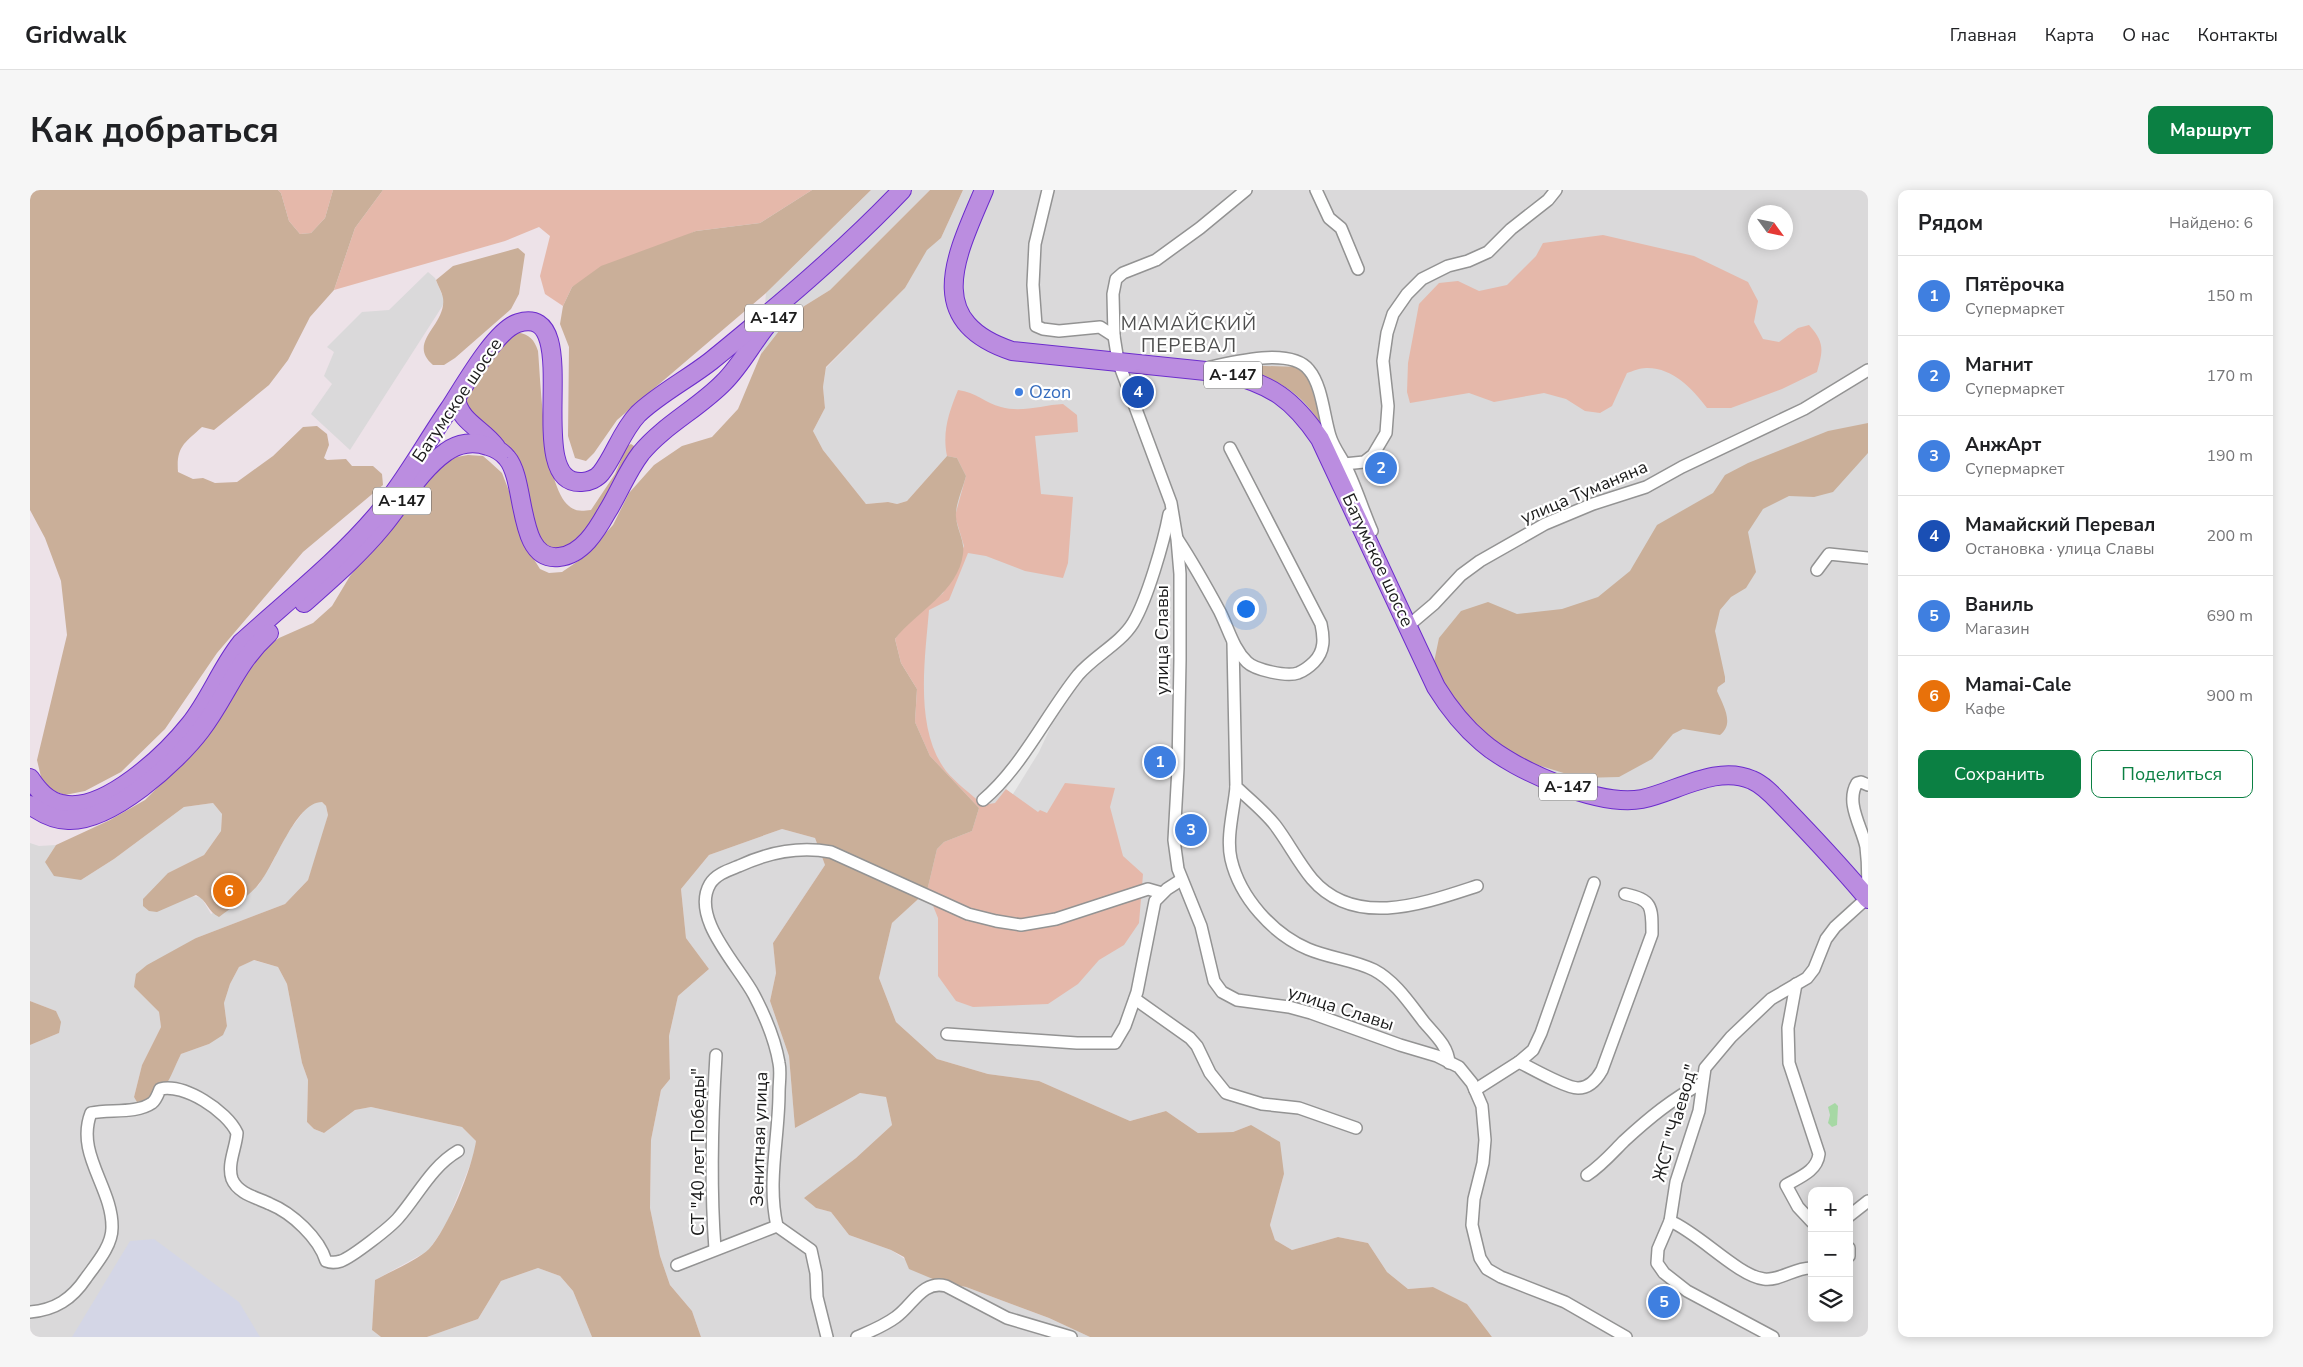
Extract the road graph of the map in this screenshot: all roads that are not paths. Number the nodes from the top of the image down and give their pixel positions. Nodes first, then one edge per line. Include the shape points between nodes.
1 (902, 190) edge
2 (984, 190) edge
3 (1048, 190) edge
4 (1246, 190) edge
5 (1316, 190) edge
6 (1556, 190) edge
7 (821, 268) junction
8 (1358, 269) dead end
9 (1114, 336) junction
10 (720, 353) junction
11 (1118, 361) junction
12 (1193, 370) junction
13 (1868, 370) edge
14 (733, 372) junction
15 (456, 399) junction
16 (1230, 448) dead end
17 (498, 451) junction
18 (1344, 464) junction
19 (1171, 503) junction
20 (1177, 539) junction
21 (1373, 548) junction
22 (1868, 558) edge
23 (1818, 570) dead end
24 (1408, 626) junction
25 (1233, 643) junction
26 (30, 778) edge
27 (1868, 785) edge
28 (1236, 787) junction
29 (984, 800) dead end
30 (30, 805) edge
31 (1182, 880) junction
32 (1594, 883) dead end
33 (1477, 886) dead end
34 (1162, 893) junction
35 (1625, 894) dead end
36 (1868, 898) edge
37 (1796, 984) junction
38 (1135, 999) junction
39 (947, 1034) dead end
40 (716, 1055) dead end
41 (1519, 1062) junction
42 (1449, 1063) junction
43 (1702, 1083) junction
44 (1475, 1090) junction
45 (1356, 1128) dead end
46 (458, 1152) dead end
47 (1587, 1174) dead end
48 (1868, 1201) edge
49 (1853, 1213) edge
50 (1808, 1218) edge
51 (1670, 1221) junction
52 (777, 1226) junction
53 (715, 1249) junction
54 (677, 1265) dead end
55 (1808, 1269) edge
56 (30, 1312) edge
57 (827, 1337) edge
58 (857, 1337) edge
59 (1071, 1337) edge
60 (1626, 1337) edge
61 (1772, 1337) edge

1 - 7 highway, Батумское шоссе / А-147
2 - 11 highway, Батумское шоссе / А-147 via 961,246 953,281 963,320 979,336 1012,350
3 - 9 street via 1035,244 1036,326 1059,331 1100,327
4 - 9 street, улица Славы via 1156,260 1123,272 1116,279
5 - 8 street via 1329,218 1341,228
6 - 18 street via 1488,252 1439,270 1422,279 1407,294 1393,314 1387,333 1383,362 1388,406 1386,433 1374,455 1364,462
7 - 10 highway, Батумское шоссе / А-147
7 - 14 highway, Батумское шоссе / А-147 via 760,333
9 - 11 street, улица Славы
10 - 14 highway via 728,353 732,358
10 - 15 highway, Батумское шоссе / А-147 via 639,413 601,472 594,479 582,482 566,476 555,460 551,350 540,327 526,321 504,331
11 - 12 highway, Батумское шоссе / А-147
11 - 19 street, улица Славы
12 - 18 street via 1248,359 1272,358 1300,363 1315,380 1330,438
12 - 21 highway, Батумское шоссе / А-147 via 1249,379 1271,388 1292,403 1320,439
13 - 24 street, улица Туманяна via 1804,409 1646,487 1544,524 1461,575
14 - 17 highway, Батумское шоссе / А-147 via 641,454 595,530 585,544 571,554 548,556 533,543 514,470
15 - 17 highway via 457,409 491,440
15 - 26 highway, Батумское шоссе / А-147 via 377,514 340,554 241,643 190,724 172,744 124,785 101,798 72,806 56,803 45,796
16 - 25 street via 1321,624 1324,637 1322,651 1313,662 1298,673 1281,675 1248,664
17 - 30 highway, Батумское шоссе / А-147 via 470,443 447,451 430,466 374,537 255,646 191,742 130,797 95,814 68,820 44,814
18 - 21 street via 1376,541
19 - 20 street, улица Славы
19 - 29 street via 1142,605 1133,623 1077,676 1052,708 1021,758
20 - 25 street via 1192,560
20 - 31 street, улица Славы via 1180,660 1174,840
21 - 24 highway, Батумское шоссе / А-147
22 - 23 street via 1828,554
24 - 36 highway, Батумское шоссе / А-147 via 1447,706 1483,743 1510,761 1554,782 1602,798 1623,801 1714,776 1752,779 1797,820
25 - 28 street
27 - 36 street via 1857,783 1852,798 1866,845
28 - 33 street via 1274,825 1312,879 1340,900 1361,907 1388,908 1429,901
28 - 42 street via 1231,858 1237,877 1257,909 1270,925 1294,941 1327,956 1374,970 1396,987 1446,1049
31 - 34 street
31 - 42 street, улица Славы via 1201,926 1214,981 1226,995 1244,1002 1311,1013
32 - 41 street via 1541,1033 1533,1050
34 - 38 street via 1155,901
34 - 52 street, Зенитная улица via 1148,889 1056,919 1021,925 968,914 831,852 809,848 786,850 746,862 718,875 707,890 706,910 716,938 754,995 770,1030 779,1064 779,1124 773,1172 773,1210
35 - 41 street via 1641,897 1649,903 1652,934 1597,1079 1588,1086 1577,1088
36 - 37 street via 1835,927 1826,939 1814,969
37 - 43 street, ЖСТ "Чаевод" via 1771,999 1731,1037 1705,1068
37 - 50 street via 1788,1028 1789,1063 1819,1154 1814,1168 1786,1185
38 - 39 street via 1115,1043 1077,1044
38 - 45 street via 1190,1038 1226,1093 1262,1104 1299,1108
40 - 53 street, СТ "40 лет Победы" via 711,1188
41 - 44 street
42 - 44 street, улица Славы via 1459,1067
43 - 47 street via 1663,1106 1600,1166
43 - 51 street, ЖСТ "Чаевод" via 1699,1111 1676,1182
44 - 60 street, улица Славы via 1482,1106 1485,1140 1472,1225 1480,1258 1487,1269 1501,1277 1565,1302
46 - 56 street via 425,1182 398,1218 350,1257 331,1263 326,1261 324,1253 308,1233 286,1212 238,1188 230,1167 237,1133 226,1117 204,1100 170,1086 160,1089 153,1102 141,1108 91,1113 87,1142 108,1204 112,1228 108,1243 76,1292 60,1305
48 - 49 street
51 - 55 street via 1686,1227 1751,1276 1773,1280
51 - 61 street via 1658,1249 1657,1263 1664,1273 1687,1291
52 - 53 street, Зенитная улица
52 - 57 street via 811,1250 817,1297
53 - 54 street, Зенитная улица
58 - 59 street via 897,1317 929,1285 936,1284 946,1286 1007,1318

